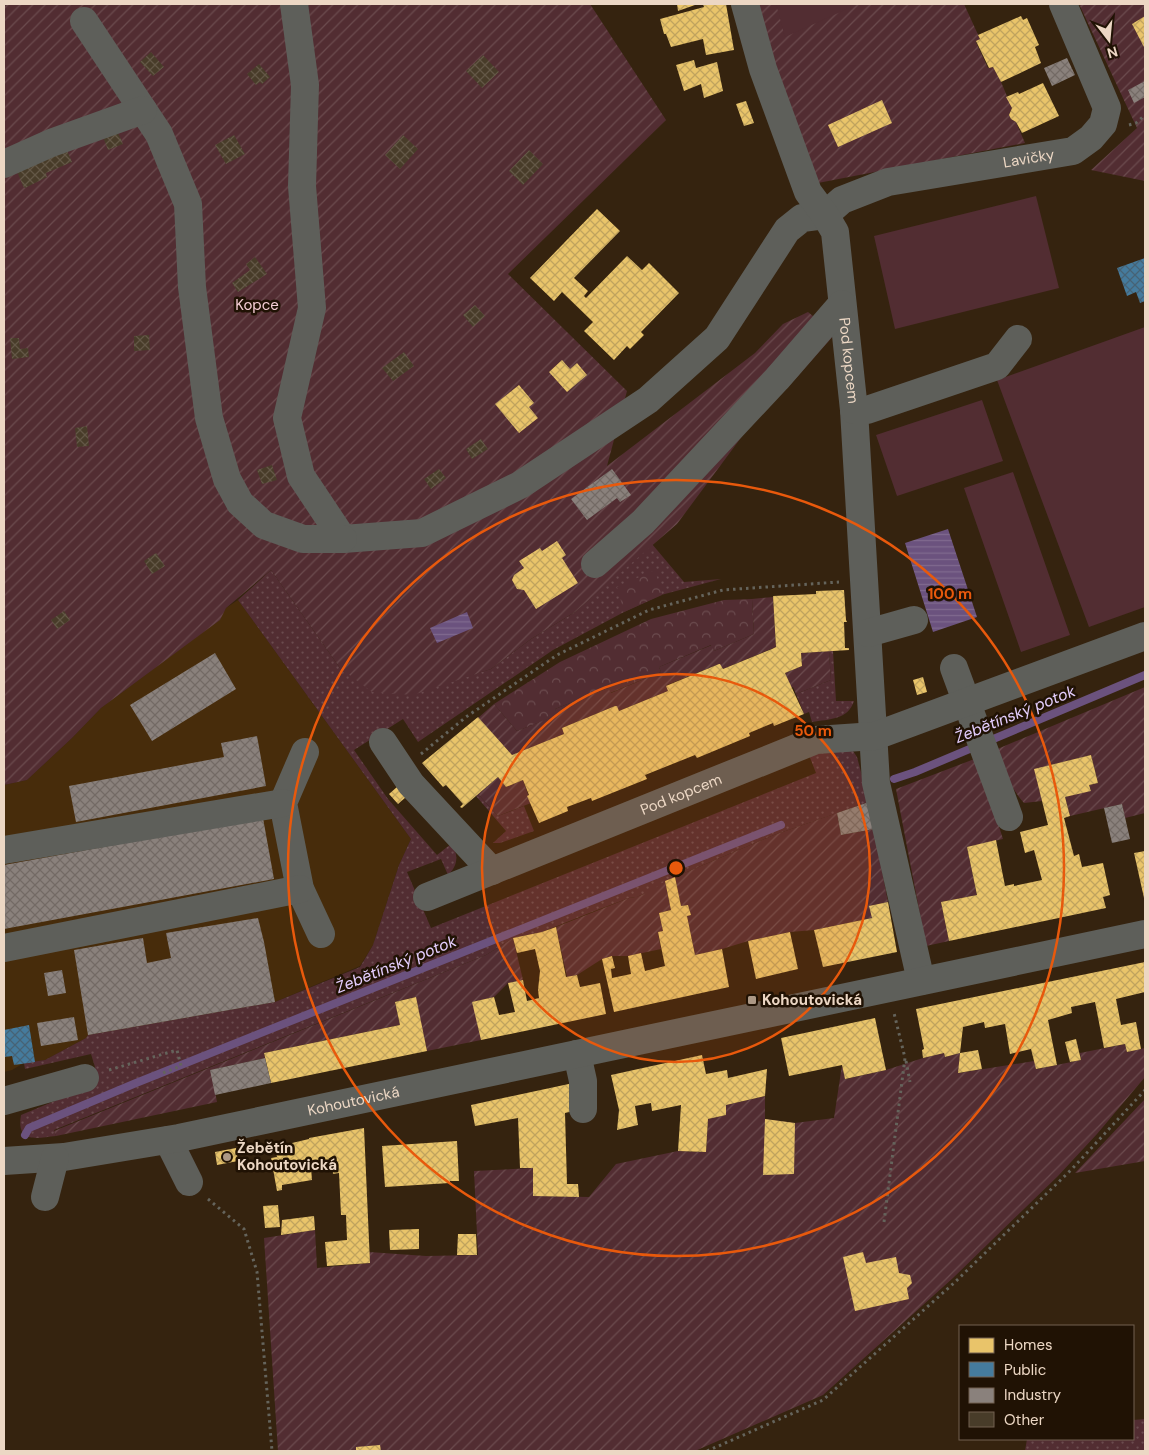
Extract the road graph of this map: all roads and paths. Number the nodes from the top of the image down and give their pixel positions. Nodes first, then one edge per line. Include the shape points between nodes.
1 (294, 4) edge
2 (745, 4) edge
3 (1063, 4) edge
4 (84, 21) dead end
5 (143, 110) junction
6 (4, 164) edge
7 (825, 215) junction
8 (842, 304) junction
9 (1018, 339) dead end
10 (854, 410) junction
11 (343, 539) junction
12 (595, 564) dead end
13 (865, 581) junction
14 (914, 620) dead end
15 (868, 633) junction
16 (1145, 636) edge
17 (954, 668) dead end
18 (965, 702) junction
19 (874, 736) junction
20 (383, 742) dead end
21 (304, 752) dead end
22 (401, 770) junction
23 (284, 803) junction
24 (1009, 817) dead end
25 (4, 850) edge
26 (492, 871) junction
27 (300, 889) junction
28 (427, 897) dead end
29 (321, 934) dead end
30 (1145, 934) edge
31 (4, 948) edge
32 (921, 981) junction
33 (887, 988) junction
34 (577, 1054) junction
35 (905, 1058) junction
36 (160, 1074) dead end
37 (85, 1078) joint
38 (910, 1082) dead end
39 (1145, 1090) edge
40 (4, 1101) edge
41 (583, 1109) dead end
42 (173, 1139) junction
43 (56, 1158) junction
44 (13, 1161) edge
45 (189, 1182) joint
46 (45, 1197) dead end
47 (884, 1222) dead end
48 (272, 1451) edge
49 (707, 1451) edge

1 - 11 street via 305,85 302,186 312,308 287,418 302,476
2 - 7 street, Pod kopcem via 763,69 808,192
3 - 7 street, Lavičky via 1107,108 1103,124 1091,138 1073,150 888,182 842,200
4 - 5 street
5 - 6 street via 51,142
5 - 11 street via 159,134 188,204 192,287 210,418 228,479 240,503 264,525 303,539
7 - 8 street, Pod kopcem via 835,232
7 - 11 street via 802,218 787,230 718,338 648,400 520,485 422,533
8 - 10 street, Pod kopcem
8 - 12 street via 777,379 643,522
9 - 10 street via 997,366 867,410
10 - 13 street, Pod kopcem
13 - 15 street, Pod kopcem
13 - 22 path via 724,590 649,610 557,655 466,716
14 - 15 street
15 - 19 street, Pod kopcem
16 - 18 street
17 - 18 street
18 - 19 street
18 - 24 street
19 - 26 street, Pod kopcem via 816,740
19 - 32 street, Pod kopcem via 876,783
20 - 22 street
21 - 23 street
22 - 26 street
23 - 25 street
23 - 27 street
26 - 28 street, Pod kopcem
27 - 29 street
27 - 31 street
30 - 32 street, Kohoutovická
32 - 33 street, Kohoutovická
33 - 34 street, Kohoutovická
33 - 35 path
34 - 41 street via 583,1081
34 - 42 street, Kohoutovická
35 - 38 path
35 - 47 path
36 - 37 path via 181,1066 177,1050
37 - 40 street
39 - 49 path via 1072,1169 954,1283 823,1400
42 - 43 street, Kohoutovická
42 - 45 street
43 - 44 street, Kohoutovická
43 - 46 street
45 - 48 path via 244,1229 257,1272

